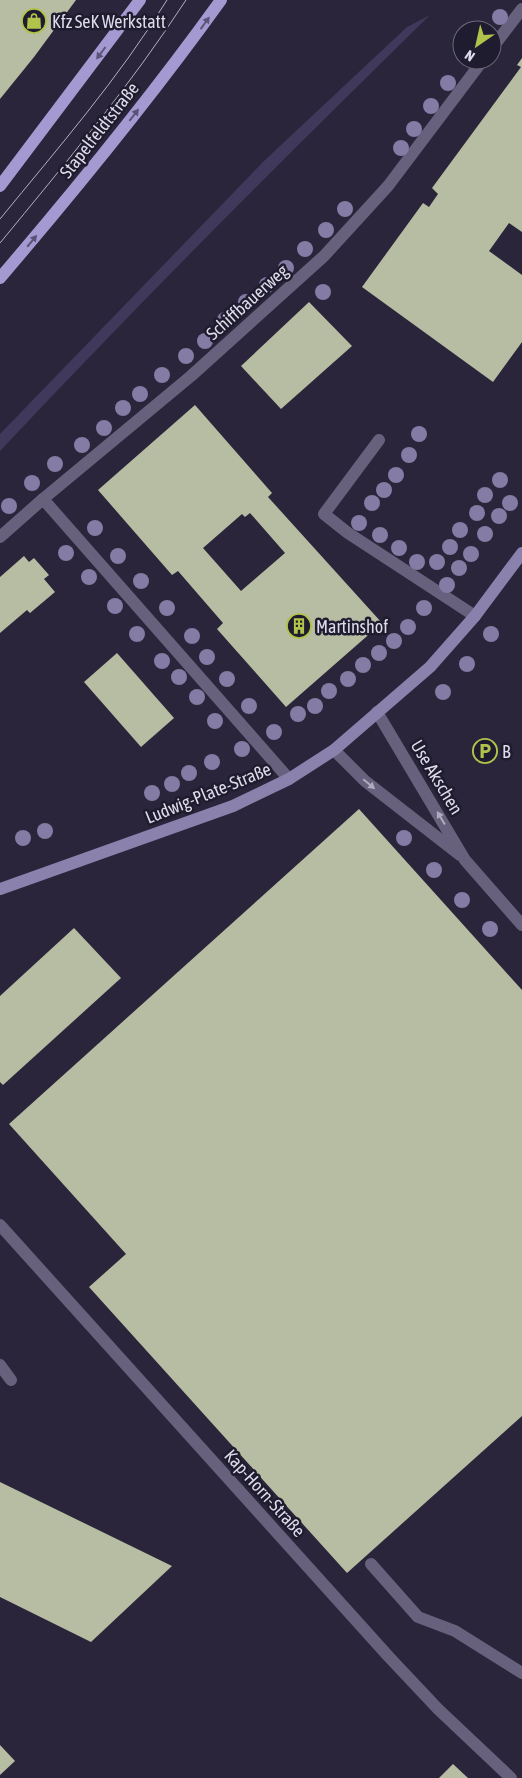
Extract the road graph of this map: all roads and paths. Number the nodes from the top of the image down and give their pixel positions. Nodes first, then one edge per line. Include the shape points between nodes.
1 (140, 0) edge
2 (222, 0) edge
3 (522, 9) edge
4 (502, 35) edge
5 (475, 70) edge
6 (0, 186) edge
7 (0, 278) edge
8 (379, 440) dead end
9 (42, 500) junction
10 (0, 537) edge
11 (522, 552) edge
12 (475, 616) junction
13 (377, 712) junction
14 (334, 750) junction
15 (290, 780) junction
16 (466, 860) junction
17 (0, 889) edge
18 (522, 924) edge
19 (0, 1225) edge
20 (0, 1365) edge
21 (10, 1380) dead end
22 (371, 1564) dead end
23 (522, 1673) edge
24 (511, 1778) edge

1 -> 6 main road
7 -> 2 main road, Stapelfeldtstraße via 58,210
3 - 4 street
5 - 9 street, Schiffbauerweg via 388,186 324,256 191,376
8 - 12 street via 324,514
9 - 10 street, Schiffbauerweg
9 - 15 street
11 - 12 street, Ludwig-Plate-Straße
12 - 13 street, Ludwig-Plate-Straße via 430,667
13 - 14 street, Ludwig-Plate-Straße
16 -> 13 street, Use Akschen
14 - 15 street, Ludwig-Plate-Straße
14 -> 16 street, Use Akschen via 366,781
15 - 17 street, Ludwig-Plate-Straße via 233,806
16 - 18 street, Use Akschen
19 - 24 street, Kap-Horn-Straße via 389,1657
20 - 21 street
22 - 23 street via 418,1617 455,1631

